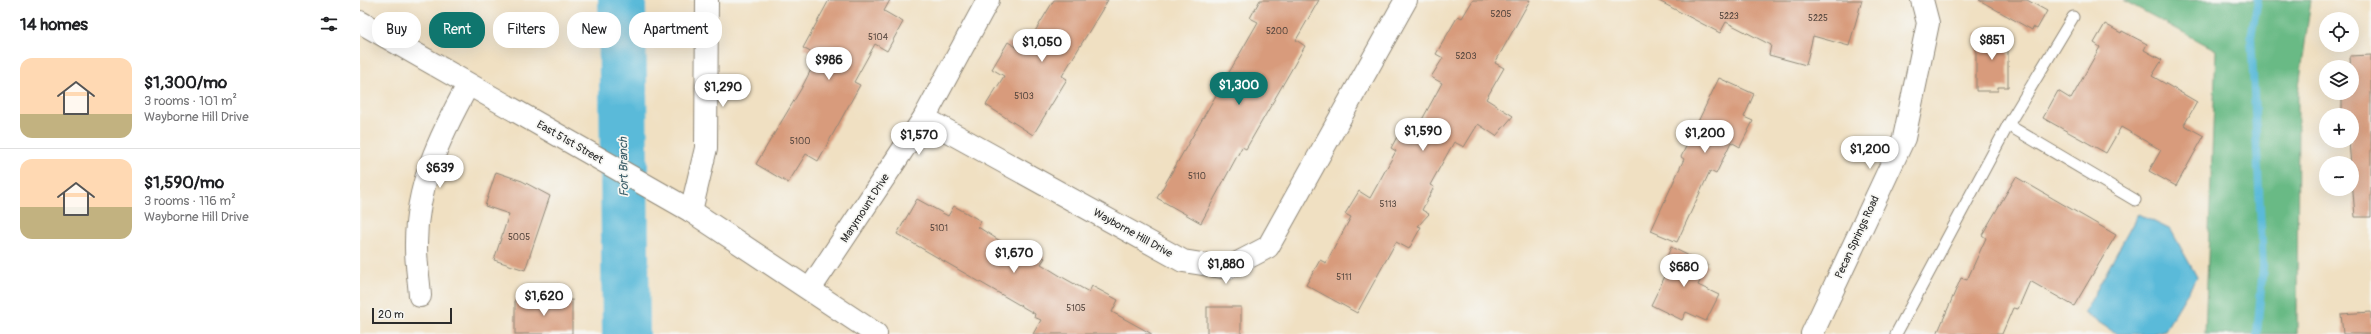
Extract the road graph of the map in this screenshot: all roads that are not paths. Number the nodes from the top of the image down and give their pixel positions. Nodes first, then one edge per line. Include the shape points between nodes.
1 (707, 0) edge
2 (988, 0) edge
3 (1406, 0) edge
4 (1922, 0) edge
5 (2074, 17) dead end
6 (360, 22) edge
7 (468, 85) junction
8 (924, 118) junction
9 (2008, 125) junction
10 (2136, 200) dead end
11 (691, 211) junction
12 (810, 289) junction
13 (420, 296) dead end
14 (876, 334) edge
15 (1812, 334) edge
16 (1896, 334) edge

1 - 11 street via 706,148
2 - 8 street, Marymount Drive
3 - 8 street, Wayborne Hill Drive via 1268,247 1228,268 1182,261
4 - 15 street, Pecan Springs Road via 1928,23 1904,138
5 - 9 lane
6 - 7 street, East 51st Street
7 - 11 street, East 51st Street
7 - 13 street via 442,133 427,171 419,206 416,248
8 - 12 street, Marymount Drive
9 - 10 lane
9 - 16 lane
11 - 12 street, East 51st Street
12 - 14 street, East 51st Street

